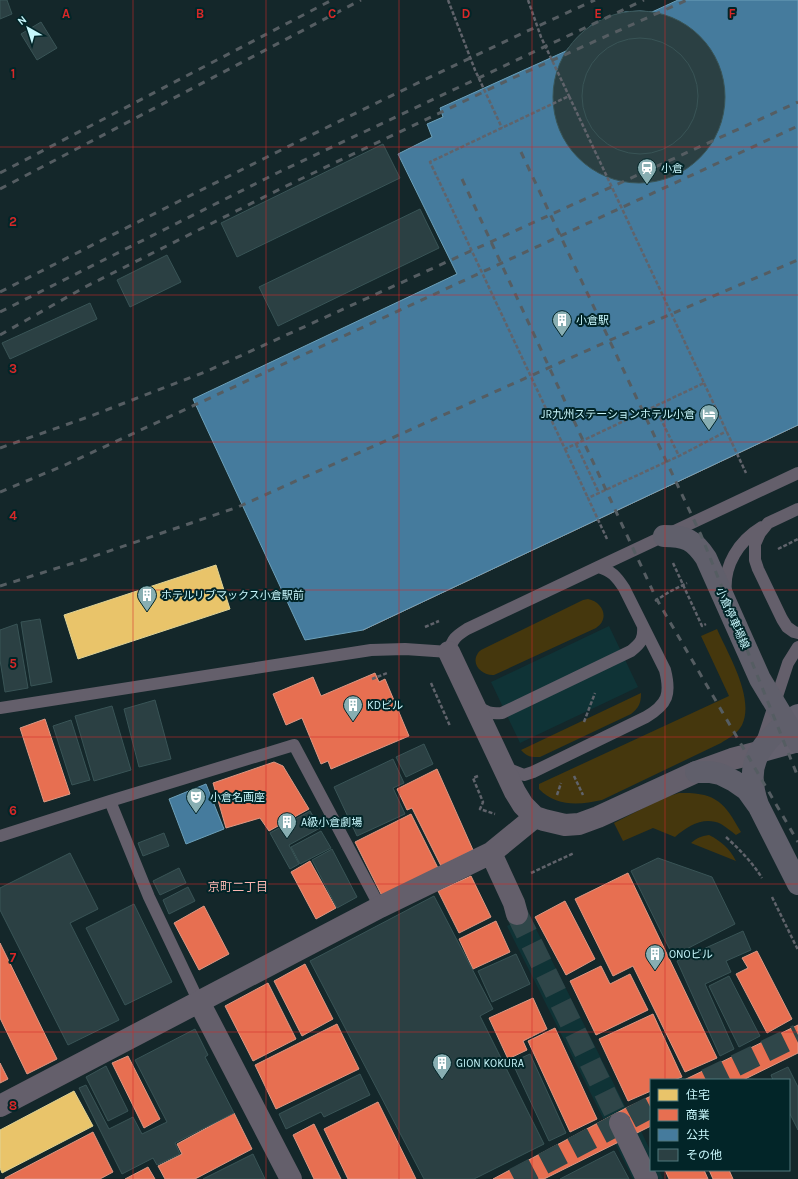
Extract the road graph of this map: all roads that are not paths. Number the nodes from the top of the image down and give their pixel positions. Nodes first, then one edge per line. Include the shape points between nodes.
1 (798, 473) edge
2 (798, 509) edge
3 (768, 523) junction
4 (664, 536) junction
5 (598, 567) junction
6 (726, 603) junction
7 (643, 626) junction
8 (798, 633) edge
9 (798, 648) edge
10 (449, 652) junction
11 (471, 700) junction
12 (0, 708) edge
13 (786, 714) edge
14 (798, 741) edge
15 (759, 752) junction
16 (503, 766) junction
17 (696, 772) junction
18 (110, 801) junction
19 (758, 805) junction
20 (535, 817) junction
21 (0, 836) edge
22 (491, 853) junction
23 (798, 884) edge
24 (380, 907) junction
25 (517, 914) tunnel mouth
26 (199, 1002) junction
27 (0, 1106) edge
28 (620, 1122) tunnel mouth
29 (291, 1179) edge
30 (647, 1179) edge

1 - 4 lane
2 - 3 lane
3 - 6 lane via 743,542 730,562 725,588
3 - 8 lane via 755,544 755,560 782,619 787,627
4 - 5 lane
4 - 6 main road, 小倉停車場線 via 678,536 694,542 706,558
5 - 7 lane via 609,570 616,577
5 - 10 lane via 467,629 456,636
6 - 13 main road, 小倉停車場線 via 760,678
7 - 11 lane via 644,636 639,645 631,651 502,713 486,712
7 - 16 lane via 665,670 668,682 665,702 657,711 533,772 524,775
9 - 13 lane via 788,663
10 - 11 street
10 - 12 lane via 371,650
11 - 16 street
13 - 14 main road, 小倉停車場線
13 - 15 main road
14 - 15 street
15 - 17 street
15 - 19 main road via 752,781
16 - 20 street via 523,805
17 - 19 main road via 720,774 734,781 747,790
17 - 20 street via 580,824 565,825
18 - 21 lane
18 - 24 lane via 294,744
18 - 26 lane via 149,897
19 - 23 main road
20 - 22 street
22 - 24 street
22 - 25 street
24 - 26 street
26 - 27 street
26 - 29 street
28 - 30 street

